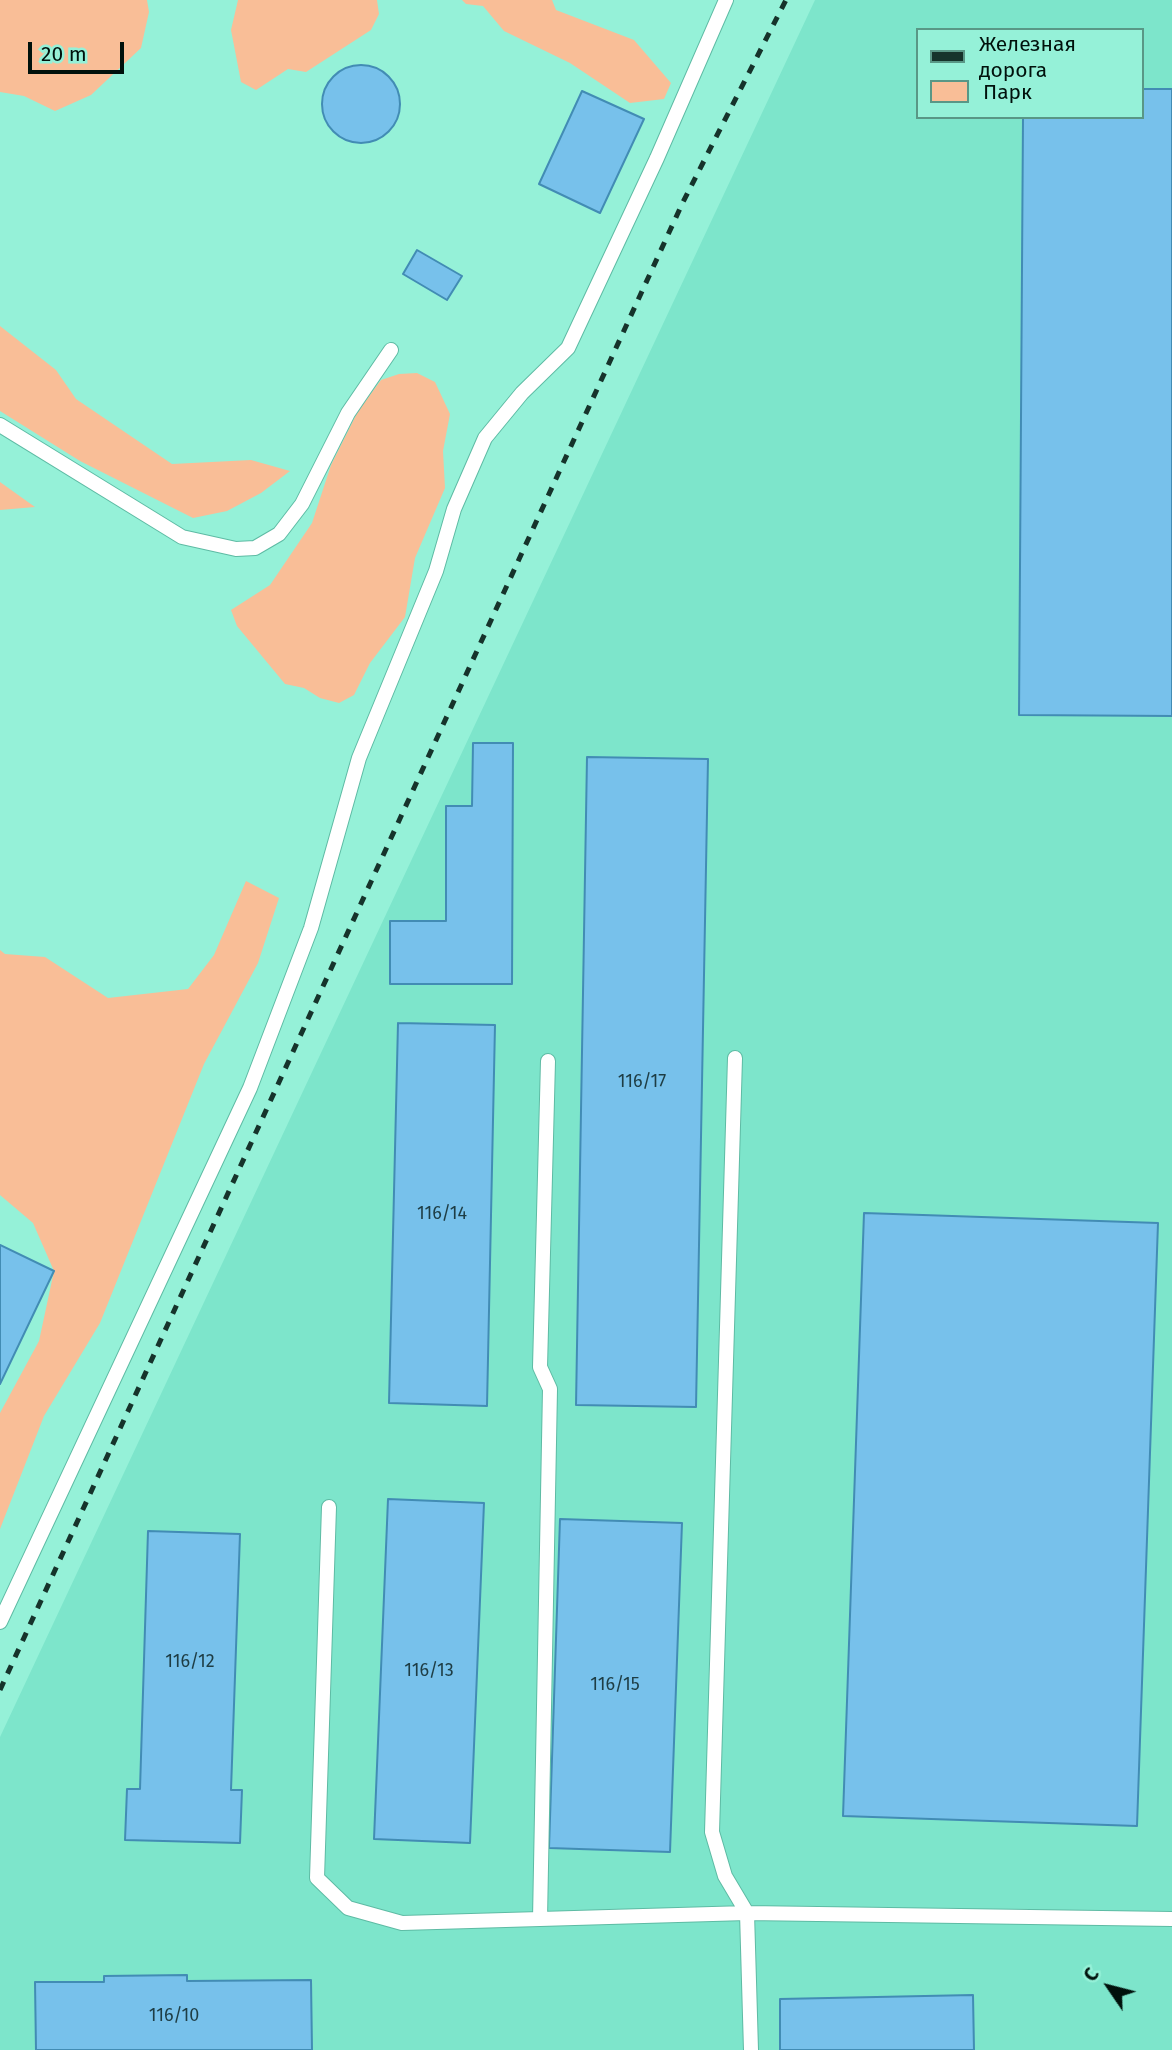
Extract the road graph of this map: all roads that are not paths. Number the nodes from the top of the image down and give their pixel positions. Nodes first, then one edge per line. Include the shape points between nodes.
1 (726, 0) edge
2 (391, 350) dead end
3 (0, 425) edge
4 (736, 1058) dead end
5 (548, 1061) dead end
6 (328, 1507) dead end
7 (0, 1622) edge
8 (747, 1913) junction
9 (540, 1919) junction
10 (1172, 1919) edge
11 (751, 2050) edge

1 - 7 lane via 568,348 485,438 359,758 311,929 250,1088
2 - 3 lane via 348,413 302,503 279,534 255,548 236,549 182,537
4 - 8 lane via 712,1832 725,1876
5 - 9 lane via 540,1367 550,1389
6 - 9 lane via 317,1878 348,1908 402,1923
8 - 9 lane
8 - 10 lane
8 - 11 lane

